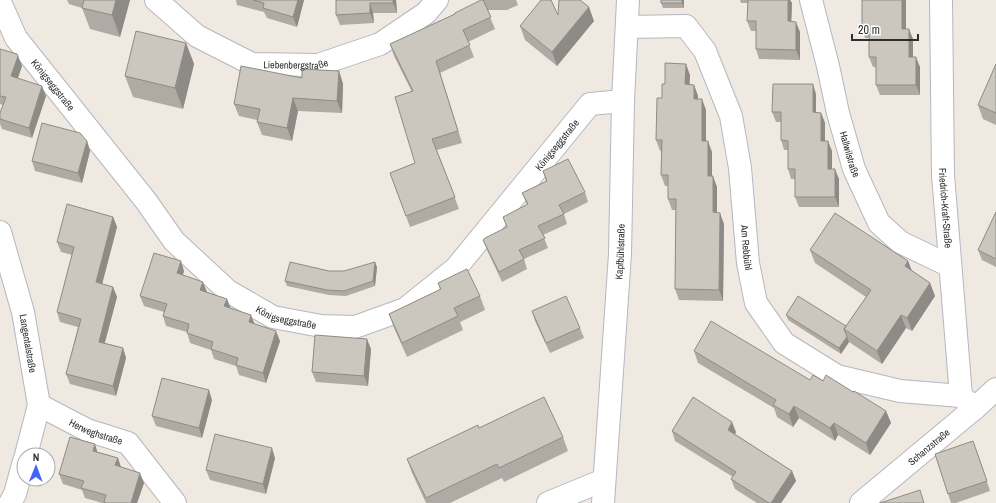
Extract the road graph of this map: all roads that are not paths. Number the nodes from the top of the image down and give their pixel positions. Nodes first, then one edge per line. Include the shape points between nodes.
1 (156, 0) edge
2 (437, 0) edge
3 (628, 0) edge
4 (811, 0) edge
5 (941, 0) edge
6 (0, 2) edge
7 (627, 27) junction
8 (623, 101) junction
9 (0, 232) edge
10 (950, 266) junction
11 (996, 389) edge
12 (968, 402) junction
13 (39, 405) junction
14 (28, 447) edge
15 (604, 480) junction
16 (19, 487) edge
17 (16, 500) edge
18 (175, 503) edge
19 (548, 503) edge
20 (603, 503) edge
21 (861, 503) edge

1 - 2 street, Liebenbergstraße via 197,36 252,64 318,65 380,44 426,12
3 - 7 street, Kapfbühlstraße
4 - 10 street, Hallwilstraße via 854,169 879,223 900,242
5 - 10 street, Friedrich-Kraft-Straße via 943,175
6 - 8 street, Königseggstraße via 16,38 146,201 174,241 228,291 273,317 322,326 355,327 405,309 456,268 590,104
7 - 8 street, Kapfbühlstraße
7 - 12 street, Am Rebbühl via 686,26 705,51 731,116 740,168 748,263 756,303 784,343 837,376 900,391
8 - 15 street, Kapfbühlstraße via 620,254
9 - 13 street, Langentalstraße via 23,312
10 - 12 street, Friedrich-Kraft-Straße
11 - 12 street, Schanzstraße
12 - 21 street, Schanzstraße
13 - 14 street, Langentalstraße
13 - 18 street, Herweghstraße via 87,430 128,443
15 - 19 street
15 - 20 street, Kapfbühlstraße
16 - 17 street

